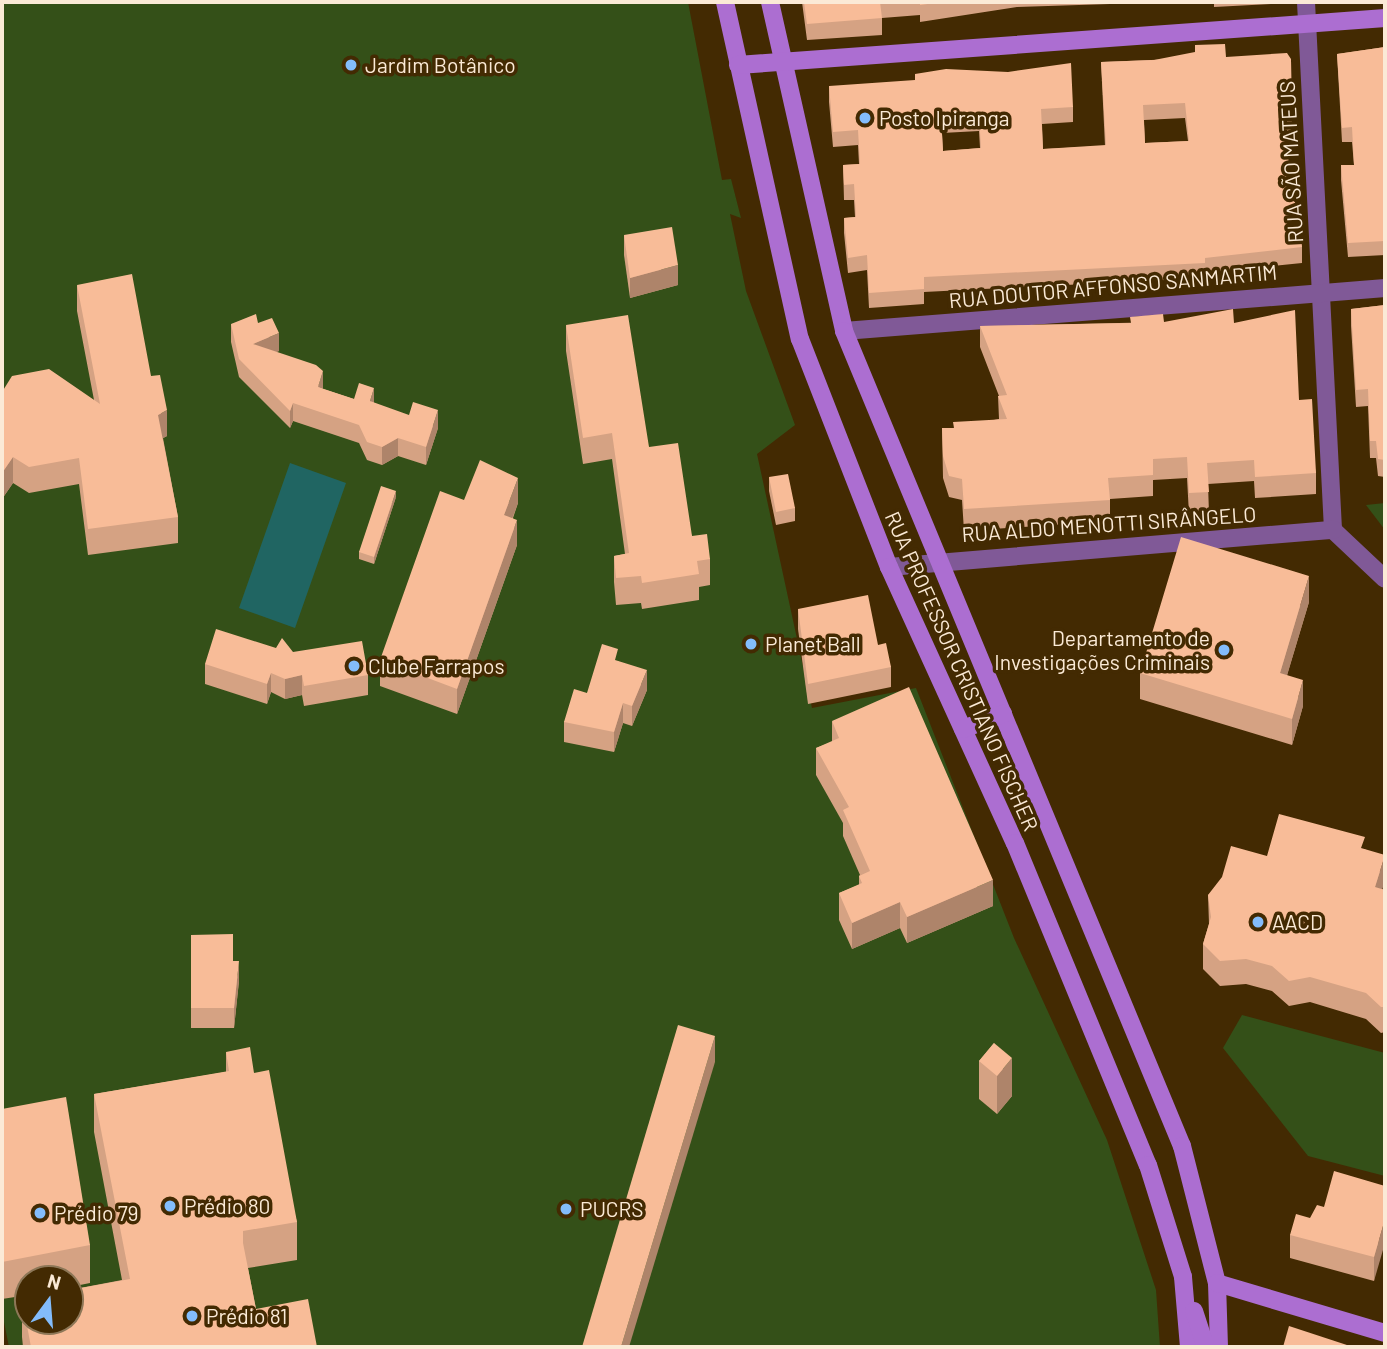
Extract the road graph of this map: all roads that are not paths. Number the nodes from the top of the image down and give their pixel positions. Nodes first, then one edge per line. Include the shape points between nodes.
1 (725, 2) edge
2 (770, 2) edge
3 (1306, 2) edge
4 (1385, 18) edge
5 (1307, 24) junction
6 (783, 61) junction
7 (738, 65) junction
8 (1385, 288) edge
9 (1321, 292) junction
10 (844, 331) junction
11 (1333, 530) junction
12 (939, 559) junction
13 (889, 568) junction
14 (1385, 579) edge
15 (1003, 714) junction
16 (963, 729) junction
17 (1183, 1277) junction
18 (1217, 1283) junction
19 (1385, 1333) edge
20 (1189, 1347) edge
21 (1206, 1347) edge
22 (1219, 1347) edge

1 - 7 main road, RUA PROFESSOR CRISTIANO FISCHER
2 - 6 main road, RUA PROFESSOR CRISTIANO FISCHER
3 - 5 street, RUA SÃO MATEUS
4 - 5 main road
5 - 6 main road
5 - 9 street, RUA SÃO MATEUS
6 - 7 main road
6 - 10 main road, RUA PROFESSOR CRISTIANO FISCHER
7 - 13 main road, RUA PROFESSOR CRISTIANO FISCHER via 800,339
8 - 9 street, RUA DOUTOR AFFONSO SANMARTIM
9 - 10 street, RUA DOUTOR AFFONSO SANMARTIM
9 - 11 street, RUA SÃO MATEUS
10 - 12 main road, RUA PROFESSOR CRISTIANO FISCHER
11 - 12 street, RUA ALDO MENOTTI SIRÂNGELO
11 - 14 street
12 - 13 street, RUA ALDO MENOTTI SIRÂNGELO
12 - 15 main road, RUA PROFESSOR CRISTIANO FISCHER
13 - 16 main road, RUA PROFESSOR CRISTIANO FISCHER
15 - 16 main road
15 - 18 main road, RUA PROFESSOR CRISTIANO FISCHER via 1182,1146
16 - 17 main road, RUA PROFESSOR CRISTIANO FISCHER via 1148,1165
17 - 20 main road, RUA PROFESSOR CRISTIANO FISCHER
17 - 21 main road
18 - 19 main road
18 - 22 main road, RUA PROFESSOR CRISTIANO FISCHER

